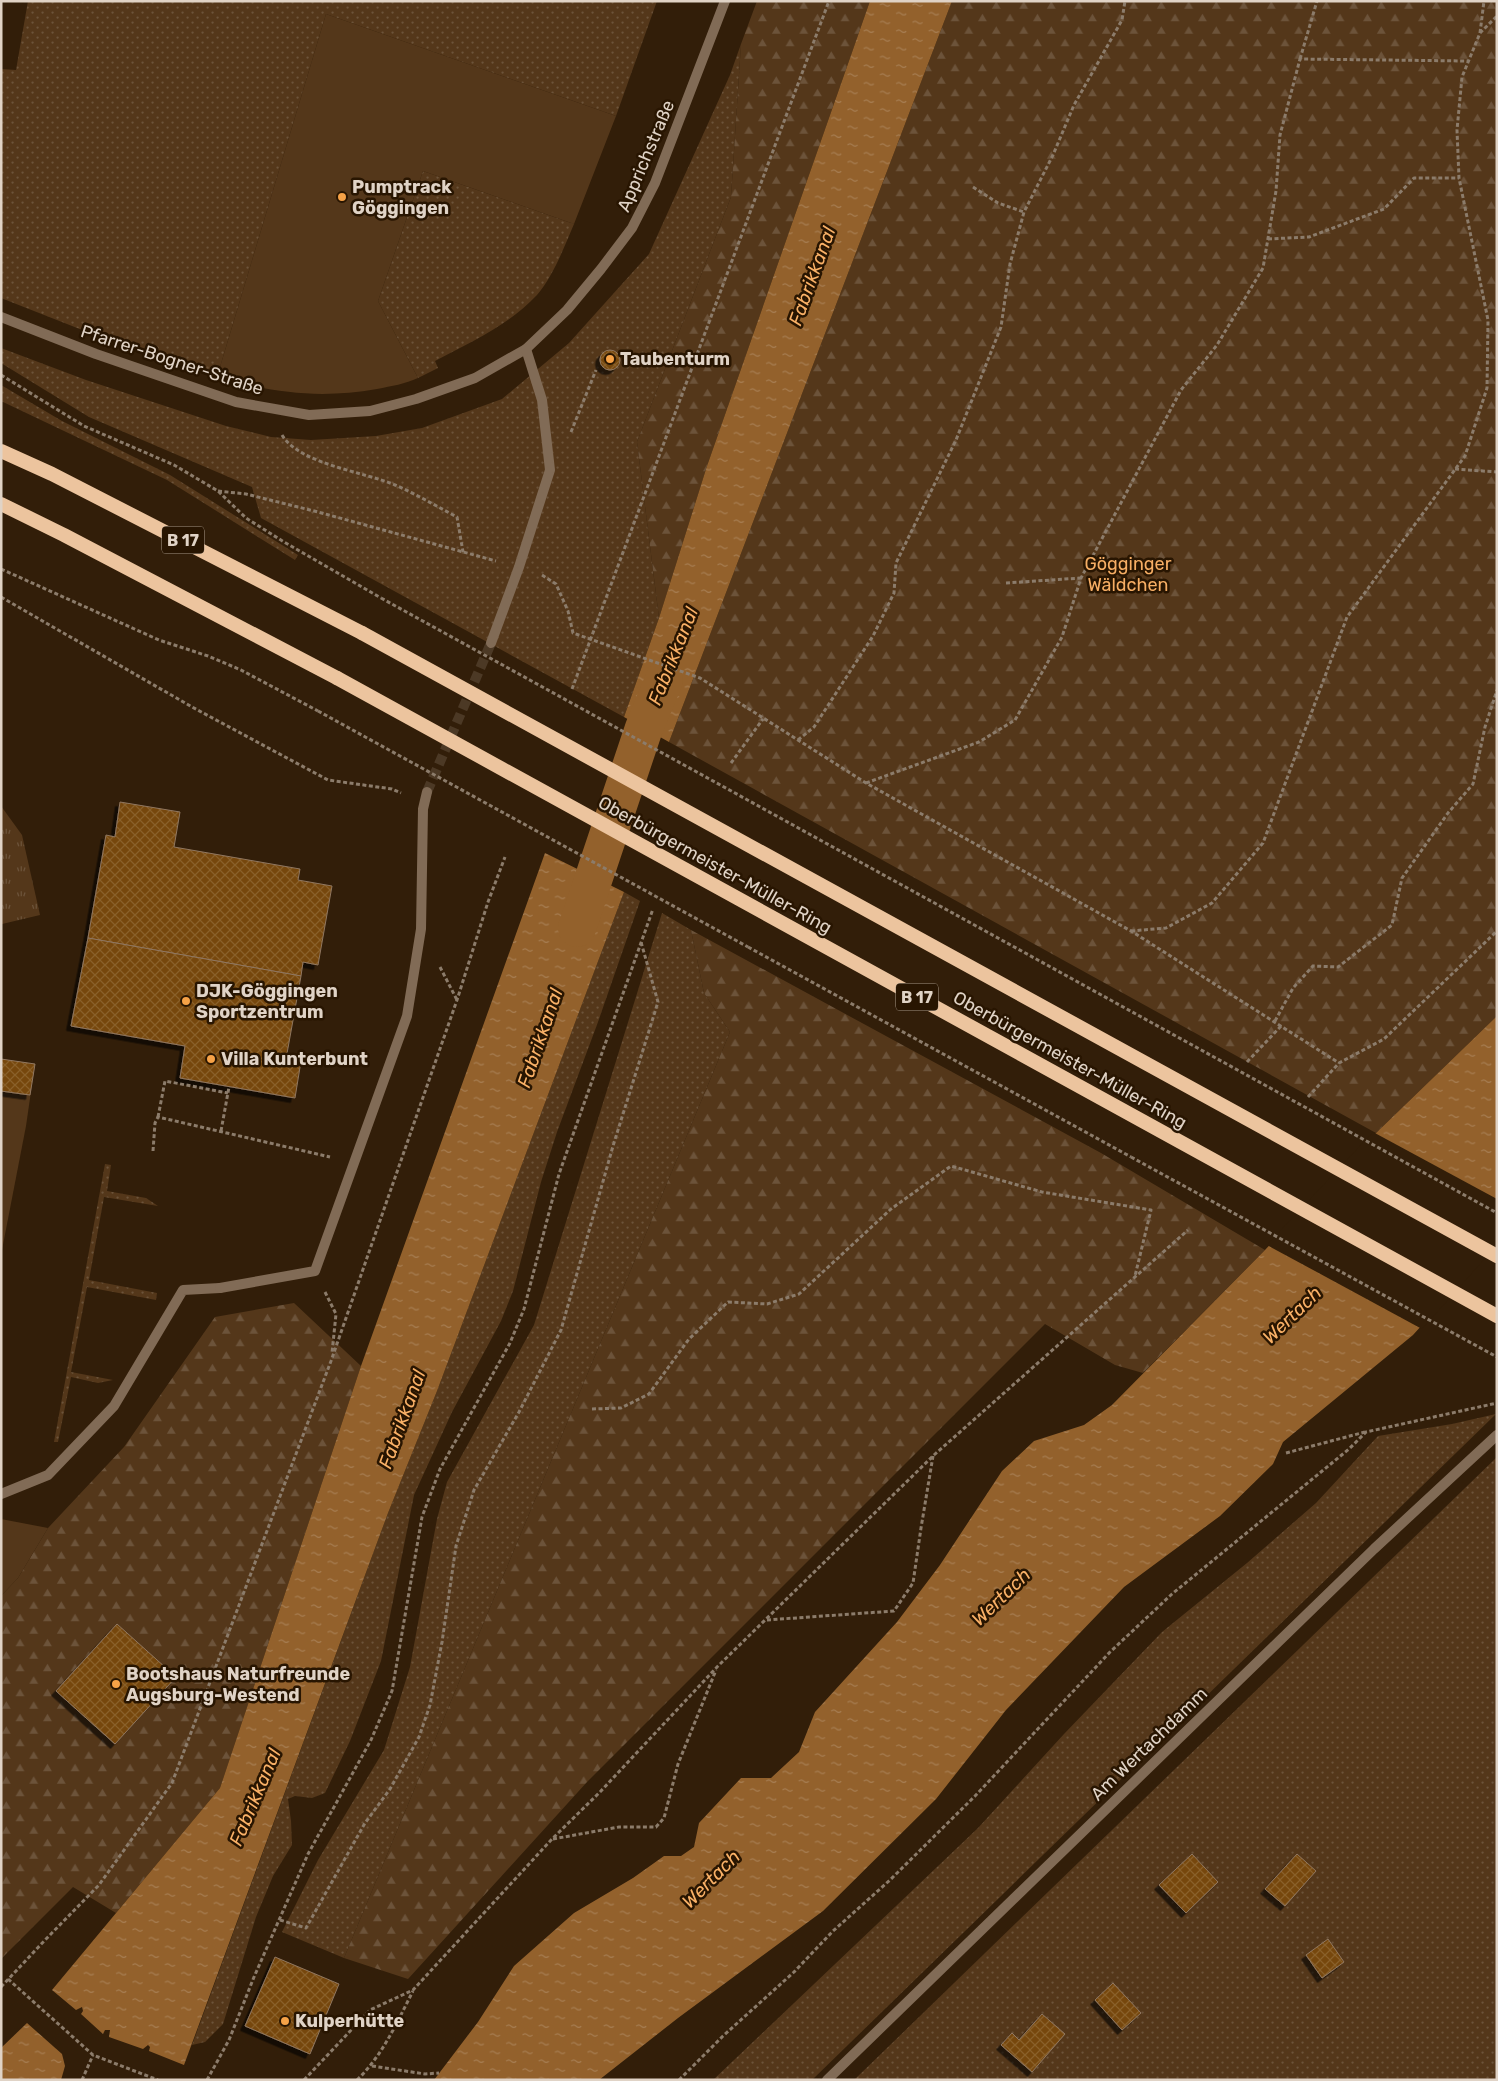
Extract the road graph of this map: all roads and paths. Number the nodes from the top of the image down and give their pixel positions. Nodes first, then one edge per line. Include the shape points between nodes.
1 (725, 1) edge
2 (829, 1) edge
3 (1125, 1) edge
4 (1317, 1) edge
5 (1484, 1) edge
6 (1497, 16) edge
7 (1480, 33) junction
8 (1300, 60) junction
9 (1468, 61) junction
10 (1458, 178) junction
11 (973, 187) dead end
12 (1024, 212) junction
13 (1268, 239) junction
14 (1, 317) edge
15 (526, 349) junction
16 (596, 370) dead end
17 (1, 375) edge
18 (280, 431) dead end
19 (548, 450) junction
20 (1, 451) edge
21 (1455, 469) junction
22 (1497, 472) edge
23 (218, 492) junction
24 (1, 504) edge
25 (463, 552) junction
26 (519, 567) junction
27 (1, 569) edge
28 (1081, 578) junction
29 (1006, 583) dead end
30 (1, 597) edge
31 (591, 640) junction
32 (491, 643) tunnel mouth
33 (572, 689) dead end
34 (1497, 690) edge
35 (763, 719) junction
36 (798, 740) junction
37 (731, 763) dead end
38 (866, 783) junction
39 (427, 792) tunnel mouth
40 (423, 809) junction
41 (505, 857) dead end
42 (653, 909) dead end
43 (1130, 931) junction
44 (1497, 931) edge
45 (641, 942) junction
46 (1275, 1021) junction
47 (1282, 1025) junction
48 (1247, 1062) dead end
49 (1339, 1063) junction
50 (229, 1087) dead end
51 (228, 1093) junction
52 (1308, 1097) dead end
53 (158, 1117) junction
54 (221, 1131) junction
55 (153, 1151) dead end
56 (354, 1163) junction
57 (1497, 1212) edge
58 (1188, 1230) dead end
59 (1497, 1256) edge
60 (314, 1271) junction
61 (1134, 1276) junction
62 (1497, 1316) edge
63 (1497, 1357) edge
64 (331, 1361) junction
65 (1497, 1402) edge
66 (592, 1409) dead end
67 (1366, 1432) junction
68 (1497, 1435) edge
69 (1286, 1453) dead end
70 (934, 1455) junction
71 (1, 1494) edge
72 (767, 1620) junction
73 (717, 1667) junction
74 (552, 1839) junction
75 (280, 1920) junction
76 (8, 1979) junction
77 (1, 1987) edge
78 (414, 1990) junction
79 (92, 2055) junction
80 (372, 2066) junction
81 (439, 2073) dead end
82 (82, 2080) edge
83 (158, 2080) edge
84 (207, 2080) edge
85 (304, 2080) edge
86 (357, 2080) edge
87 (679, 2080) edge
88 (827, 2080) edge

1 - 15 street, Apprichstraße via 655,183 632,228 567,310
2 - 31 path
3 - 12 path via 1122,20 1074,106
4 - 8 path
5 - 7 path
6 - 7 path
7 - 9 path
8 - 9 path
8 - 13 path via 1280,135
9 - 10 path via 1462,77 1457,130
10 - 13 path via 1414,178 1384,209 1309,237
10 - 21 path via 1488,320 1487,388 1465,456
11 - 12 path via 998,203
12 - 36 path via 1010,264 1001,327 956,440 896,564 894,593 873,636 814,727
13 - 28 path via 1264,268 1217,344 1181,390
14 - 15 street, Pfarrer-Bogner-Straße via 236,402 308,415 370,410 416,399 475,378
15 - 19 street via 542,400
16 - 19 path via 565,448
17 - 23 path via 84,426 174,465
18 - 25 path via 287,444 330,466 394,484 457,516
19 - 26 street via 550,470
20 - 59 highway, Oberbürgermeister-Müller-Ring / B 17, bridge via 362,633
21 - 22 path
21 - 43 path via 1347,617 1263,843 1212,903 1166,928
23 - 25 path via 246,494
23 - 57 path, bridge via 254,523 381,598
24 - 62 highway, Oberbürgermeister-Müller-Ring / B 17, bridge via 337,678
25 - 26 path
26 - 31 path via 539,573 556,584 573,633
26 - 32 street
27 - 63 path, bridge via 159,640 241,670
28 - 29 path
28 - 38 path via 1062,637 1015,720 979,742
30 - 40 path via 192,707 328,780 392,789 410,797
31 - 33 path
31 - 35 path via 700,678
34 - 46 path via 1473,784 1402,878 1392,925 1338,967 1313,966 1293,988
35 - 36 path
35 - 37 path
36 - 38 path
38 - 43 path
39 - 40 street
40 - 56 street via 421,929 407,1016
41 - 64 path
42 - 45 path
43 - 46 path
44 - 49 path via 1384,1039
45 - 75 path via 559,1174 524,1309 510,1343 440,1469 422,1517 392,1691 371,1740 308,1854
45 - 75 path via 658,1002 612,1146 561,1330 474,1490 456,1546 430,1705 419,1737 390,1789 365,1823 306,1928
46 - 47 path
47 - 48 path
47 - 49 path
49 - 52 path
50 - 51 path
51 - 53 path via 165,1080
51 - 54 path
53 - 54 path
53 - 55 path
54 - 56 path
56 - 60 street
58 - 61 path
60 - 64 path via 336,1314
60 - 71 street via 220,1288 183,1290 114,1406 48,1475
61 - 66 path via 1151,1210 1042,1192 951,1166 891,1209 799,1294 767,1304 728,1302 689,1339 649,1394 620,1408
61 - 70 path
64 - 76 path via 172,1783 99,1885
65 - 67 path
67 - 69 path
67 - 87 path via 1172,1594 1110,1652 975,1796
68 - 88 street, Am Wertachdamm via 1374,1549
70 - 72 path
70 - 72 path via 913,1583 894,1610
72 - 73 path
73 - 74 path
73 - 74 path via 678,1764 664,1818 656,1827 619,1827
74 - 78 path
75 - 84 path via 229,2040
76 - 77 path
76 - 79 path
78 - 80 path
78 - 85 path via 370,2010
79 - 82 path
79 - 83 path
80 - 81 path
80 - 86 path

